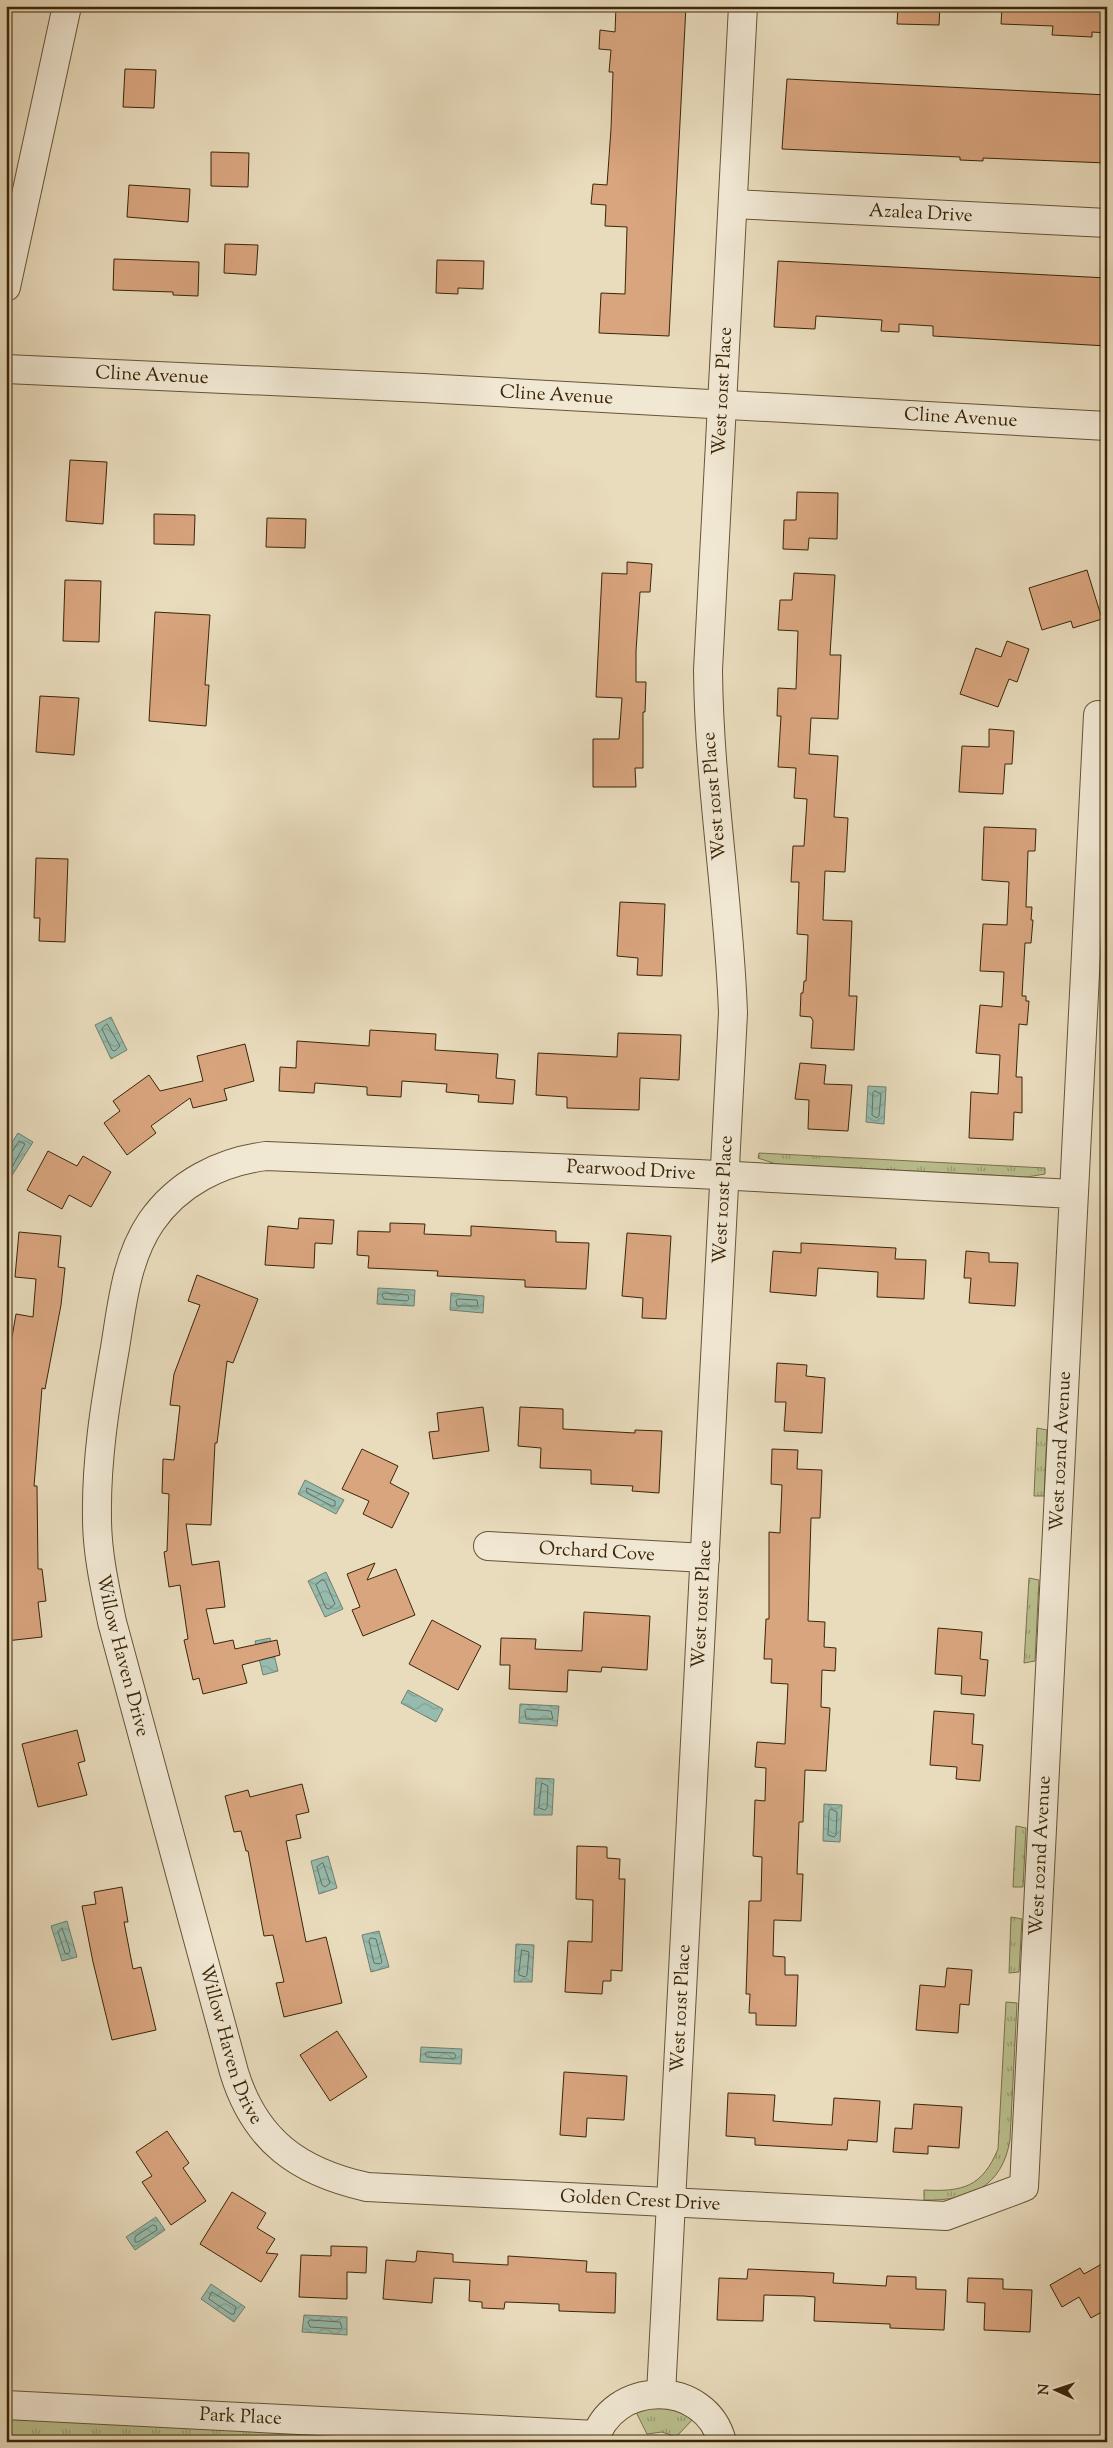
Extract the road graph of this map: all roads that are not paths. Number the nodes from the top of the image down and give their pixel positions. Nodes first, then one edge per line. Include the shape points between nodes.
1 (67, 6) edge
2 (743, 6) edge
3 (732, 204) junction
4 (1107, 224) edge
5 (6, 287) edge
6 (6, 369) edge
7 (721, 405) junction
8 (1107, 426) edge
9 (1098, 715) dead end
10 (724, 1176) junction
11 (194, 1180) joint
12 (1073, 1194) junction
13 (488, 1546) dead end
14 (705, 1558) junction
15 (266, 2134) joint
16 (1024, 2187) joint
17 (671, 2203) junction
18 (661, 2394) junction
19 (6, 2405) edge
20 (595, 2439) edge
21 (728, 2441) edge

1 - 5 street
2 - 3 street, West 101st Place
3 - 4 street, Azalea Drive
3 - 7 street, West 101st Place
6 - 7 street, Cline Avenue
7 - 8 street, Cline Avenue
7 - 10 street, West 101st Place via 708,670 712,776 732,971
9 - 12 street, West 102nd Avenue
10 - 11 street, Pearwood Drive via 266,1156 227,1164
10 - 12 street, Pearwood Drive
10 - 14 street, West 101st Place
11 - 15 street, Willow Haven Drive via 152,1221 140,1240 126,1282 104,1418 97,1498 98,1540 112,1622 234,2072 246,2105
12 - 16 street, West 102nd Avenue
13 - 14 street, Orchard Cove
14 - 17 street, West 101st Place
15 - 17 street, Golden Crest Drive via 282,2150 309,2168 338,2180 368,2186
16 - 17 street, Golden Crest Drive via 946,2216
17 - 18 street, West 101st Place
18 - 20 street via 647,2394 622,2404 611,2412
18 - 21 street via 689,2401
19 - 20 street, Park Place

